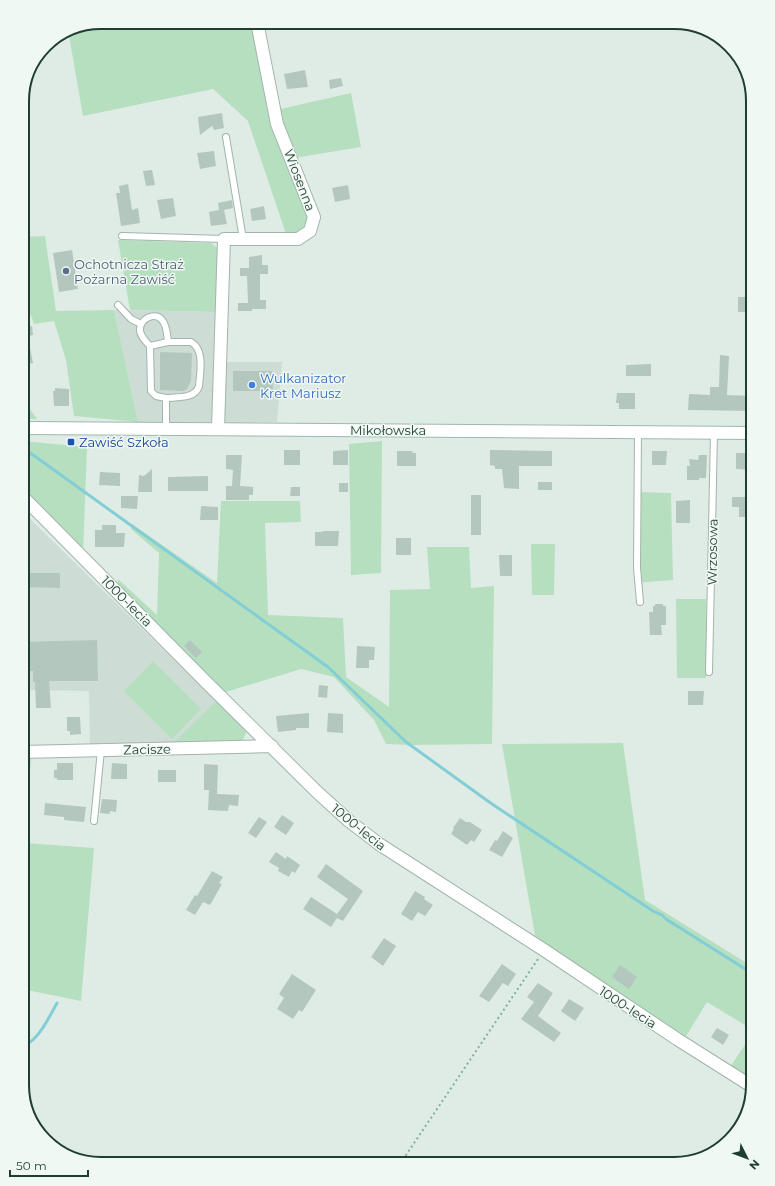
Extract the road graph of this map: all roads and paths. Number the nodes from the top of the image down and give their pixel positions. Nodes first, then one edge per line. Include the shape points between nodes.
1 (258, 29) edge
2 (226, 137) dead end
3 (122, 236) dead end
4 (224, 239) junction
5 (243, 239) junction
6 (118, 305) dead end
7 (140, 324) junction
8 (168, 342) junction
9 (150, 346) junction
10 (166, 398) junction
11 (29, 428) edge
12 (166, 429) junction
13 (218, 429) junction
14 (638, 432) junction
15 (714, 433) junction
16 (746, 433) edge
17 (29, 503) edge
18 (640, 602) dead end
19 (709, 672) dead end
20 (272, 746) junction
21 (101, 750) junction
22 (29, 752) edge
23 (94, 821) dead end
24 (544, 950) junction
25 (746, 1083) edge
26 (405, 1157) edge

1 - 5 street, Wiosenna via 277,124 314,217 310,231 298,239
2 - 5 lane
3 - 4 lane
4 - 5 street, Wiosenna
4 - 13 street
6 - 7 lane via 130,319
7 - 8 lane via 145,318 158,317 165,326
7 - 9 lane via 143,339
8 - 9 lane
8 - 10 lane via 191,342 197,348 200,357 198,390 191,395
9 - 10 lane via 151,391 156,396
10 - 12 lane
11 - 12 street, Mikołowska
12 - 13 street, Mikołowska
13 - 14 street, Mikołowska
14 - 15 street, Mikołowska
14 - 18 lane via 637,568
15 - 16 street, Mikołowska
15 - 19 lane, Wrzosowa
17 - 20 street, 1000-lecia
20 - 21 street, Zacisze
20 - 24 street, 1000-lecia via 316,791 379,844
21 - 22 street, Zacisze
21 - 23 lane
24 - 25 street, 1000-lecia
24 - 26 path

